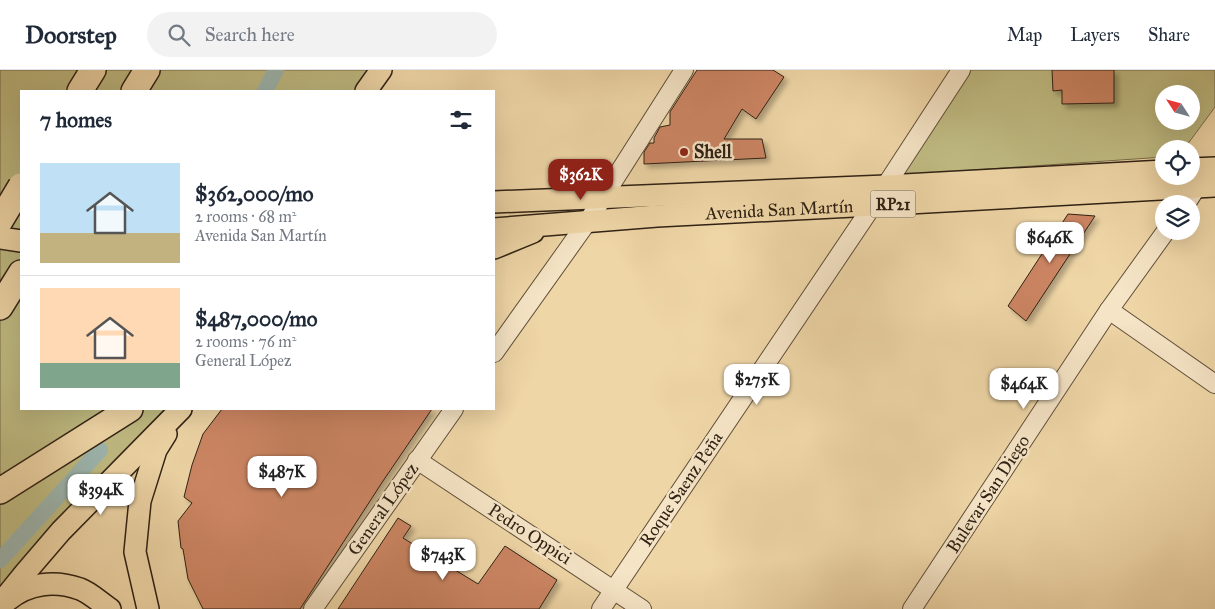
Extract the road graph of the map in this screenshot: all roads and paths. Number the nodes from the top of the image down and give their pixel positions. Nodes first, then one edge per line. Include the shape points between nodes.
1 (93, 70) edge
2 (147, 70) edge
3 (381, 70) edge
4 (684, 70) edge
5 (961, 70) edge
6 (81, 90) edge
7 (135, 90) edge
8 (367, 90) edge
9 (1155, 171) edge
10 (1204, 177) edge
11 (886, 186) junction
12 (20, 188) edge
13 (602, 198) junction
14 (495, 202) edge
15 (873, 205) junction
16 (0, 206) edge
17 (20, 208) edge
18 (0, 220) edge
19 (588, 221) junction
20 (550, 225) junction
21 (495, 229) edge
22 (0, 238) edge
23 (1160, 240) edge
24 (20, 241) edge
25 (495, 248) edge
26 (20, 275) edge
27 (0, 307) edge
28 (1109, 310) junction
29 (495, 352) edge
30 (1215, 384) edge
31 (128, 410) edge
32 (181, 410) edge
33 (181, 410) edge
34 (453, 410) edge
35 (417, 460) junction
36 (0, 491) edge
37 (614, 590) junction
38 (0, 605) edge
39 (110, 609) edge
40 (148, 609) edge
41 (313, 609) edge
42 (601, 609) edge
43 (642, 609) edge
44 (912, 609) edge

1 - 6 highway
2 - 7 highway
3 - 8 main road
4 - 13 street
5 - 11 street, Roque Saenz Peña
9 - 11 main road, Avenida San Martín / RP21
10 - 15 main road, Avenida San Martín / RP21
11 - 13 main road, Avenida San Martín / RP21
11 - 15 street, Roque Saenz Peña
12 - 18 highway, bridge
13 - 14 main road, Avenida San Martín / RP21
13 - 19 street
15 - 19 main road, Avenida San Martín / RP21
15 - 37 street, Roque Saenz Peña
16 - 17 main road
19 - 20 main road, Avenida San Martín / RP21
19 - 29 street
20 - 21 main road, Avenida San Martín / RP21
20 - 25 main road
22 - 24 main road
23 - 28 street, Bulevar San Diego
26 - 27 highway
28 - 30 street
28 - 44 street, Bulevar San Diego
31 - 36 highway
32 - 38 main road via 61,531
33 - 40 main road via 156,450 140,501 135,552
34 - 35 street, General López
35 - 37 street, Pedro Oppici
35 - 41 street, General López
37 - 42 street, Roque Saenz Peña
37 - 43 street, Pedro Oppici
38 - 39 main road via 34,586 56,584 81,589

